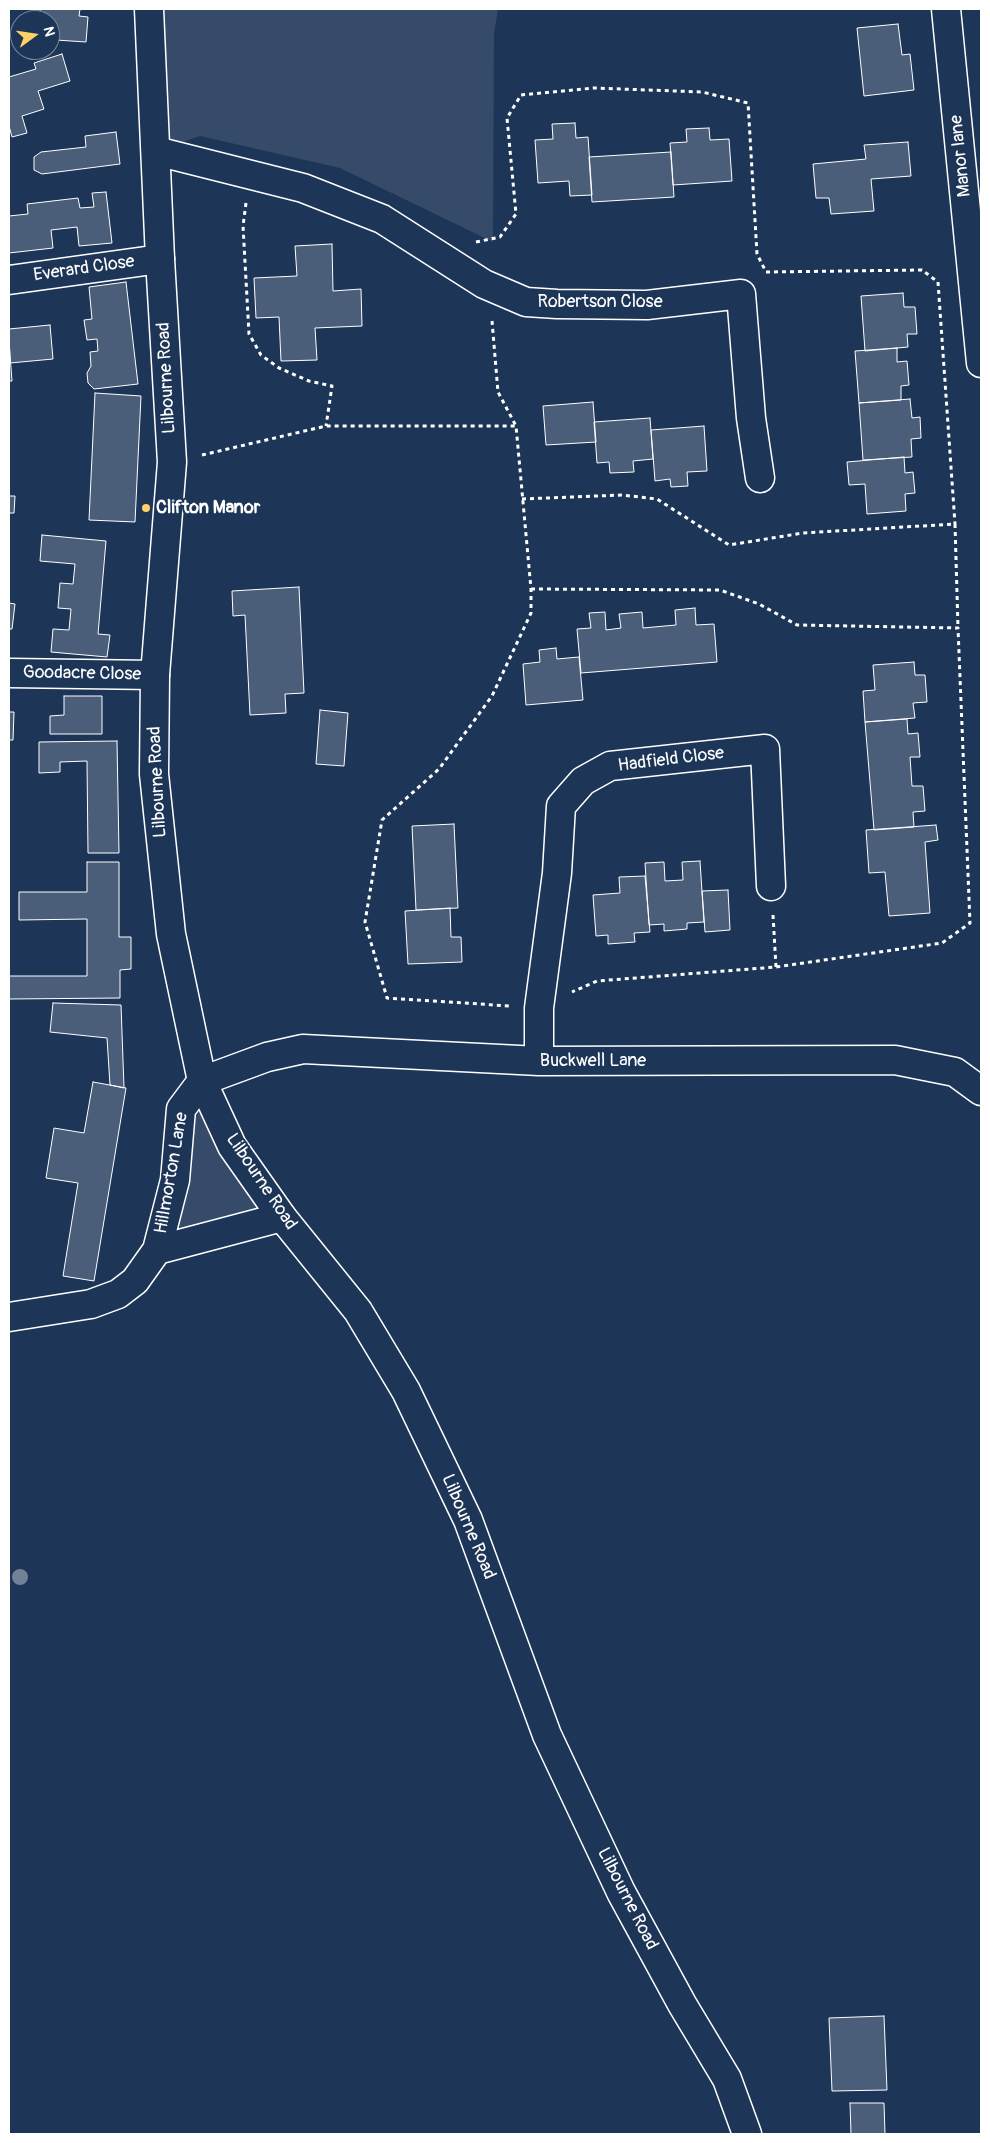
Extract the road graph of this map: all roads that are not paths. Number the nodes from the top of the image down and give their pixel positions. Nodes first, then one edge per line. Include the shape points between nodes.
1 (149, 9) edge
2 (946, 9) edge
3 (156, 152) junction
4 (160, 259) junction
5 (9, 280) edge
6 (981, 363) edge
7 (760, 478) dead end
8 (9, 673) edge
9 (156, 675) junction
10 (771, 886) road end
11 (539, 1062) junction
12 (202, 1080) junction
13 (981, 1091) edge
14 (282, 1217) junction
15 (158, 1250) junction
16 (9, 1317) edge
17 (747, 2134) edge

1 - 3 street, Lilbourne Road
2 - 6 street, Manor lane
3 - 4 street, Lilbourne Road
3 - 7 street, Robertson Close via 303,188 382,219 495,288 526,302 647,305 741,294 750,418
4 - 5 street, Everard Close
4 - 9 street, Lilbourne Road via 172,462
8 - 9 street, Goodacre Close
9 - 12 street, Lilbourne Road via 154,774 171,934
10 - 11 street, Hadfield Close via 765,749 610,766 582,781 561,806 557,873 538,1008
11 - 12 street, Buckwell Lane via 303,1049 267,1057
11 - 13 street, Buckwell Lane via 895,1060 955,1072
12 - 14 street, Lilbourne Road via 232,1146
12 - 15 street, Hillmorton Lane via 181,1109 175,1180
14 - 15 street
14 - 17 street, Lilbourne Road via 358,1311 406,1391 468,1520 552,1744 621,1892 727,2079
15 - 16 street, Hillmorton Lane via 135,1281 118,1294 91,1304

